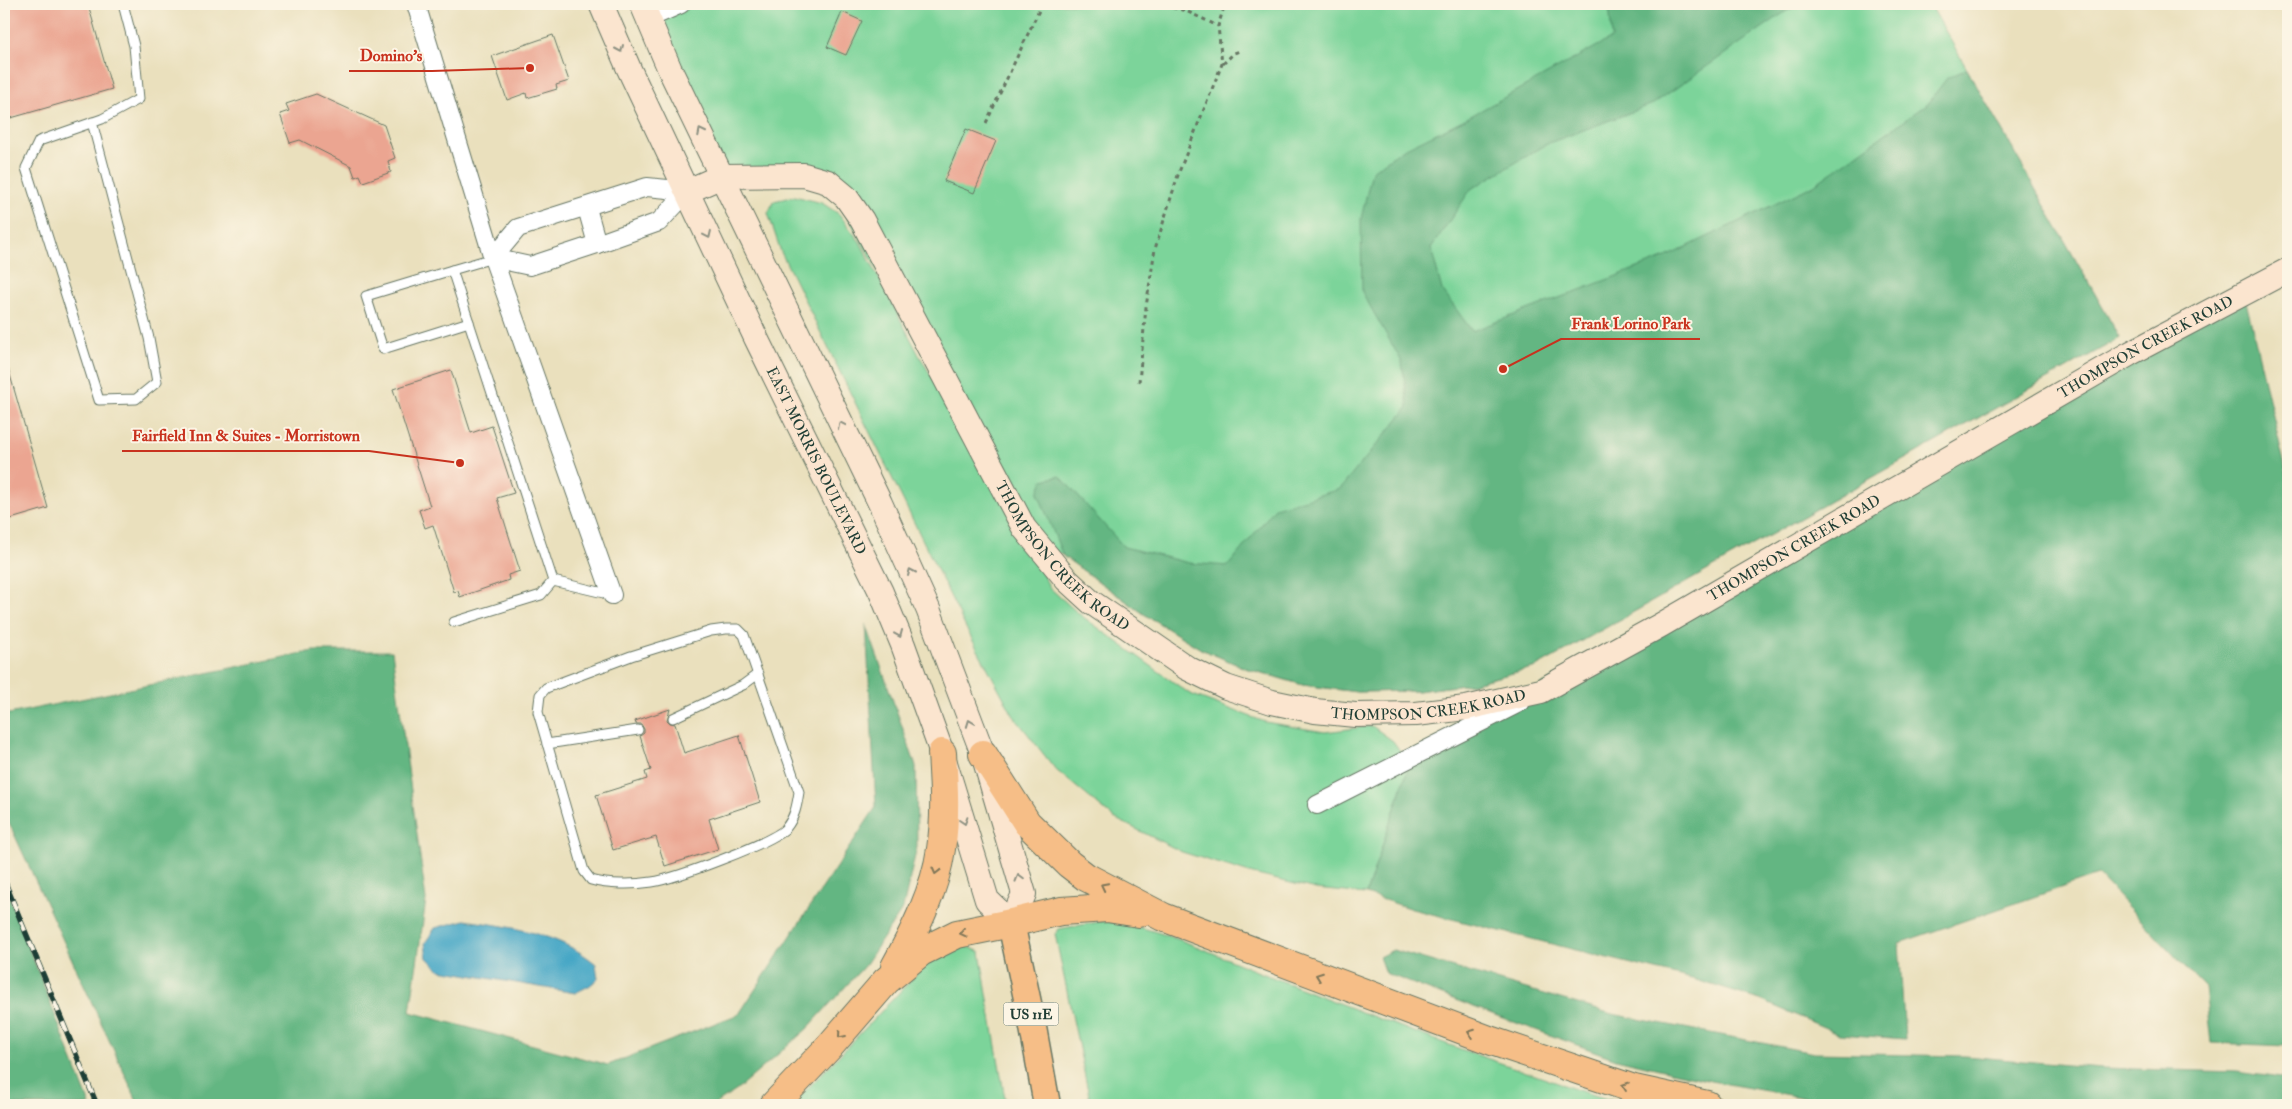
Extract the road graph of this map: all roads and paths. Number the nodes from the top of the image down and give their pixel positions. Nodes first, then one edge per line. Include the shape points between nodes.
1 (123, 4) edge
2 (416, 4) edge
3 (601, 4) edge
4 (681, 4) edge
5 (1042, 4) edge
6 (1157, 4) edge
7 (1226, 4) edge
8 (645, 11) edge
9 (1218, 26) junction
10 (1240, 51) dead end
11 (1222, 64) junction
12 (92, 122) junction
13 (986, 123) dead end
14 (722, 176) junction
15 (688, 191) junction
16 (587, 208) junction
17 (597, 244) junction
18 (493, 258) junction
19 (452, 270) junction
20 (2288, 270) edge
21 (469, 322) junction
22 (1139, 382) dead end
23 (553, 581) junction
24 (612, 595) joint
25 (454, 622) dead end
26 (758, 674) junction
27 (1541, 691) junction
28 (673, 718) dead end
29 (638, 730) dead end
30 (547, 744) junction
31 (942, 753) junction
32 (982, 754) junction
33 (1316, 805) dead end
34 (1162, 916) junction
35 (1011, 924) junction
36 (886, 982) junction
37 (774, 1105) edge
38 (1047, 1105) edge
39 (1707, 1105) edge

1 - 12 lane via 134,46 139,100
2 - 18 street
3 -> 15 main road, EAST MORRIS BOULEVARD
4 - 8 street
5 - 13 path
6 - 9 path via 1186,11
7 - 9 path
14 -> 8 main road
9 - 11 path
10 - 11 path
11 - 22 path via 1161,225 1150,280
12 - 12 lane via 39,141 26,168 99,400 136,399 157,382 149,338
14 - 15 main road
14 - 27 main road, THOMPSON CREEK ROAD via 804,175 828,182 846,197 882,256 1024,528 1067,580 1092,602 1187,668 1272,702 1355,715 1416,714 1466,708
32 -> 14 main road via 920,592 880,503
15 - 16 street via 646,188
15 - 17 street via 659,222
15 -> 31 main road, EAST MORRIS BOULEVARD via 881,592
16 - 17 street
16 - 18 street via 518,228
17 - 18 street via 530,266
18 - 19 lane
18 - 24 street
19 - 21 lane
19 - 21 lane via 366,296 383,349
20 - 27 main road, THOMPSON CREEK ROAD via 2129,354
21 - 23 lane
23 - 24 lane
23 - 25 lane via 541,595
26 - 28 lane via 743,685
26 - 30 lane via 744,635 738,629 711,630 631,656 546,688 540,694 538,712
26 - 30 lane via 799,792 795,814 785,829 714,862 652,882 610,884 591,880 584,871
27 - 33 street
29 - 30 lane
31 -> 35 main road, EAST MORRIS BOULEVARD via 987,900
31 -> 36 highway via 945,805 941,850 931,892
34 -> 32 highway via 1086,877 1054,851 1014,806
35 -> 32 main road via 1024,894
34 - 35 highway via 1107,908 1061,911
39 -> 34 highway via 1634,1088 1492,1041
35 -> 36 highway via 957,934 921,952
35 - 38 main road, US 11E
36 -> 37 highway via 830,1048

